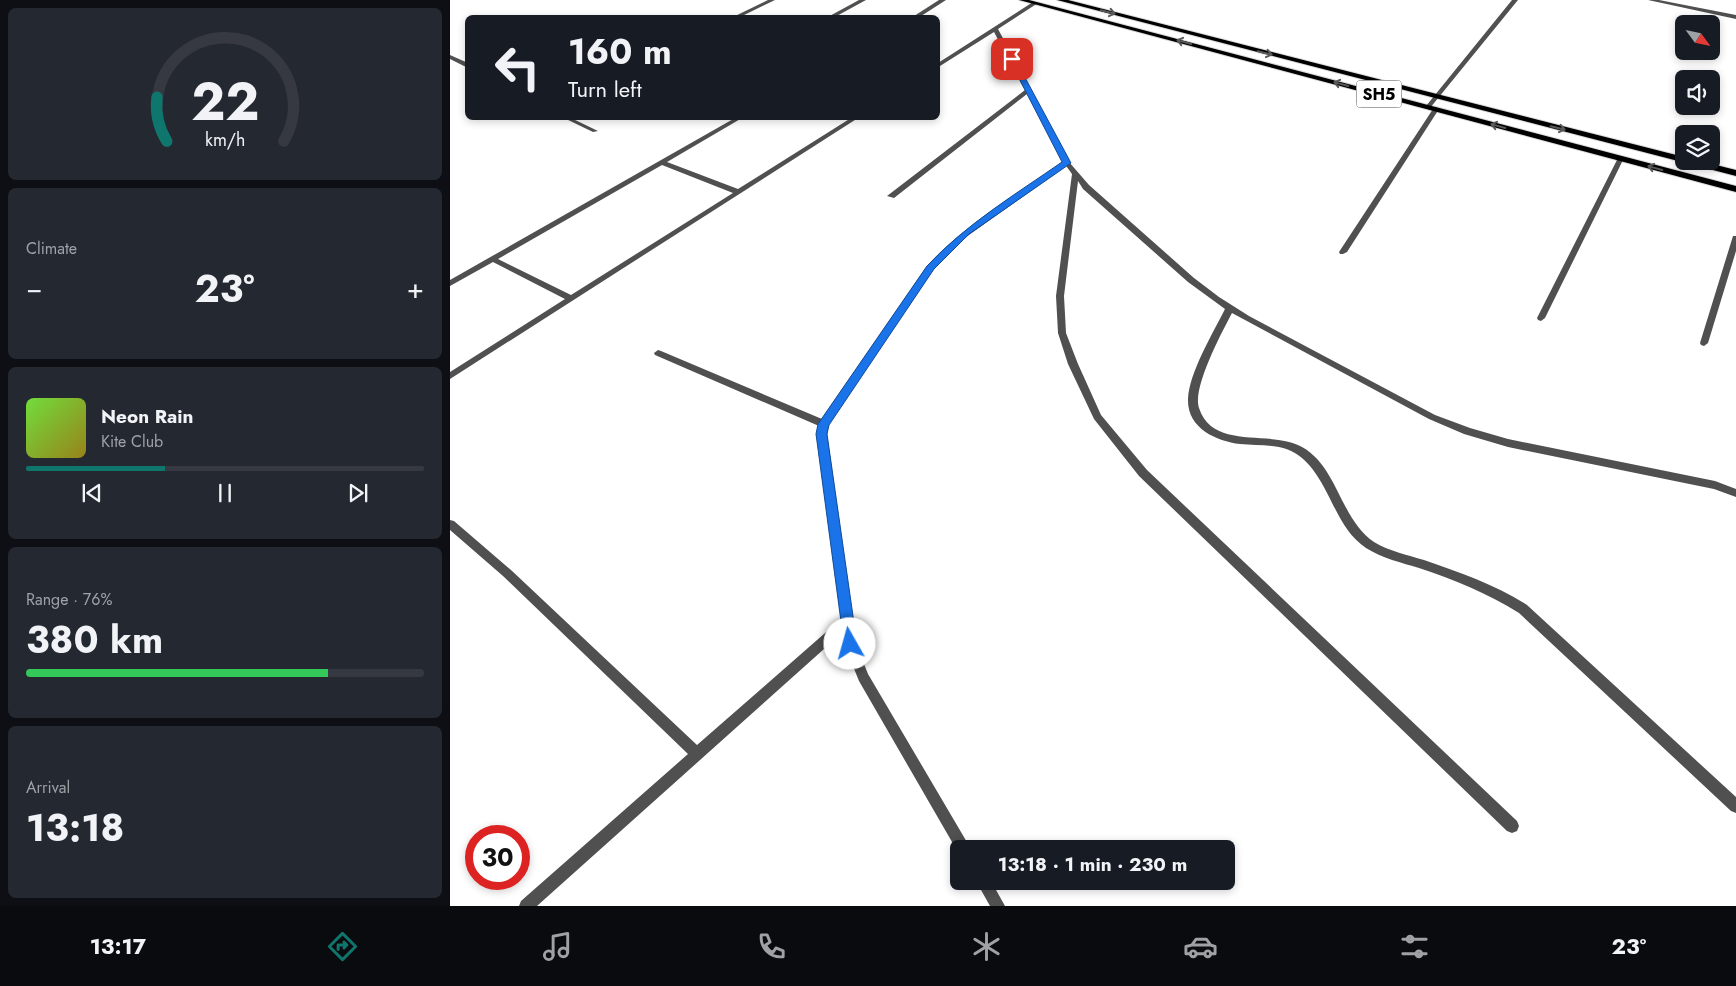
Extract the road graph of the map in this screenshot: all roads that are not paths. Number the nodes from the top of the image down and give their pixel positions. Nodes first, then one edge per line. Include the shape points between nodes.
1 (772, 0) edge
2 (863, 0) edge
3 (943, 0) edge
4 (1022, 0) edge
5 (1060, 0) edge
6 (1515, 0) edge
7 (1650, 0) edge
8 (1035, 3) junction
9 (740, 15) edge
10 (834, 15) edge
11 (917, 15) edge
12 (1736, 17) edge
13 (995, 29) junction
14 (450, 57) edge
15 (465, 64) edge
16 (940, 64) edge
17 (1029, 90) junction
18 (1436, 96) junction
19 (1432, 108) junction
20 (572, 120) edge
21 (735, 120) edge
22 (852, 120) edge
23 (595, 132) dead end
24 (1620, 158) junction
25 (1675, 158) edge
26 (661, 162) junction
27 (1067, 163) junction
28 (1720, 169) edge
29 (1736, 173) edge
30 (1075, 175) junction
31 (1736, 189) edge
32 (738, 192) junction
33 (891, 196) dead end
34 (1736, 238) edge
35 (1343, 252) dead end
36 (492, 259) junction
37 (450, 283) edge
38 (571, 299) junction
39 (1230, 307) junction
40 (1541, 318) dead end
41 (1704, 344) dead end
42 (658, 353) dead end
43 (450, 376) edge
44 (824, 424) junction
45 (1736, 493) edge
46 (450, 524) edge
47 (848, 621) junction
48 (697, 754) junction
49 (1736, 806) edge
50 (1512, 826) dead end
51 (959, 840) edge
52 (988, 890) edge
53 (526, 906) edge
54 (998, 906) edge

1 - 9 street
2 - 10 street
3 - 11 street
4 - 8 main road, SH5
5 -> 18 main road, SH5
6 - 18 street
7 - 12 street
8 - 13 street
19 -> 8 main road, SH5
13 - 16 street
13 - 17 street
14 - 15 street
17 - 27 street
17 - 33 street
18 - 19 street
18 -> 25 main road, SH5
24 -> 19 main road, SH5
19 - 35 street
20 - 23 street
21 - 26 street
22 - 32 street
31 -> 24 main road, SH5
24 - 40 street
26 - 32 street
26 - 36 street
27 - 30 street
27 - 44 street via 947,249 930,268
28 - 29 main road
30 - 39 street via 1191,280
30 - 50 street via 1060,296 1062,333 1097,417 1143,473
32 - 38 street
34 - 41 street
36 - 37 street
36 - 38 street
38 - 43 street
39 - 45 street via 1432,417 1466,431 1508,443 1715,485
39 - 49 street via 1194,388 1192,404 1199,420 1209,430 1233,440 1297,448 1310,458 1356,532 1369,544 1498,593 1523,610
42 - 44 street
44 - 47 street via 822,434
46 - 48 street via 513,579
47 - 48 street
47 - 51 street via 850,644 863,677
48 - 53 street
52 - 54 street

